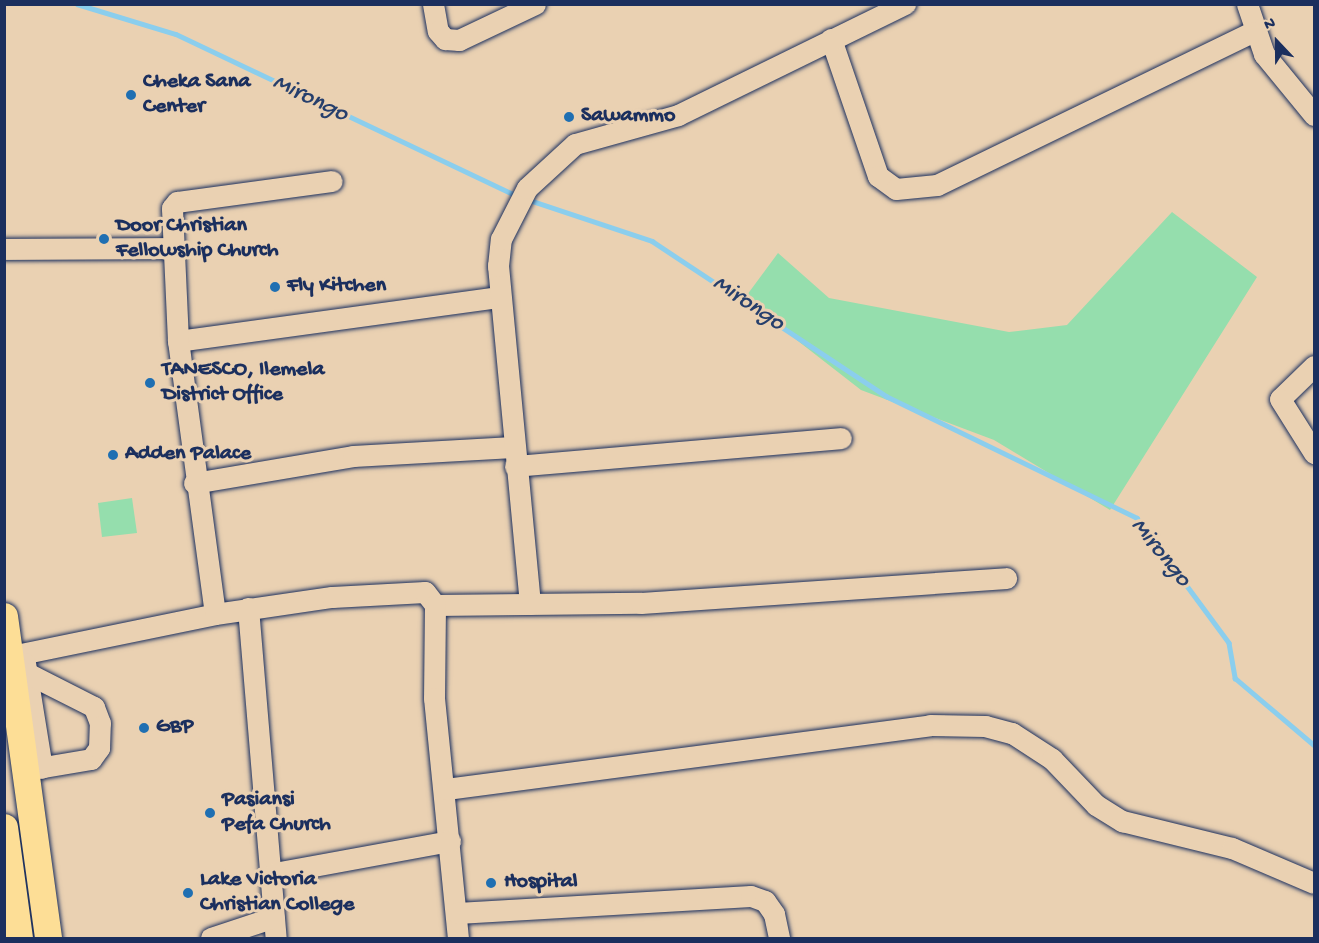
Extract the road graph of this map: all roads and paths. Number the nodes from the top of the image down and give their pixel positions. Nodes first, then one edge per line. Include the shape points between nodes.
1 (433, 4) edge
2 (535, 4) edge
3 (905, 4) edge
4 (1247, 4) edge
5 (1252, 32) junction
6 (831, 39) junction
7 (1314, 116) edge
8 (332, 181) dead end
9 (173, 248) junction
10 (4, 249) edge
11 (500, 297) junction
12 (178, 341) junction
13 (1314, 366) edge
14 (841, 438) dead end
15 (1314, 453) edge
16 (514, 456) junction
17 (194, 483) junction
18 (1006, 578) dead end
19 (530, 604) junction
20 (435, 605) junction
21 (248, 608) junction
22 (215, 614) junction
23 (4, 616) edge
24 (20, 661) junction
25 (34, 769) junction
26 (446, 789) junction
27 (4, 827) edge
28 (450, 841) junction
29 (275, 873) junction
30 (8, 884) edge
31 (1314, 884) edge
32 (457, 913) junction
33 (274, 917) junction
34 (20, 939) edge
35 (48, 939) edge
36 (211, 939) edge
37 (276, 939) edge
38 (458, 939) edge
39 (779, 939) edge

1 - 2 street via 438,31 446,39 459,40
3 - 6 street
4 - 5 street
5 - 6 street via 937,186 896,189 878,176
5 - 7 street
6 - 11 street via 678,115 575,144 522,197 501,239
8 - 9 street via 175,203
9 - 10 street
9 - 12 street
11 - 12 street
11 - 16 street
12 - 17 street
13 - 15 street via 1280,399
14 - 16 street
16 - 17 street via 342,458
16 - 19 street
17 - 22 street
18 - 19 street via 758,597
19 - 20 street
20 - 21 street via 425,592 412,590
20 - 26 street via 432,669
21 - 22 street
21 - 29 street
22 - 24 street
23 - 24 main road
24 - 25 main road
24 - 25 street via 94,707 100,723 99,748 91,759
25 - 35 main road
26 - 28 street
26 - 31 street via 930,725 985,726 1012,733 1052,759 1096,805 1122,821 1232,848
27 - 30 main road
28 - 29 street
28 - 32 street
29 - 33 street
30 - 34 main road
32 - 38 street
32 - 39 street via 751,896 765,901 774,914
33 - 36 street
33 - 37 street

